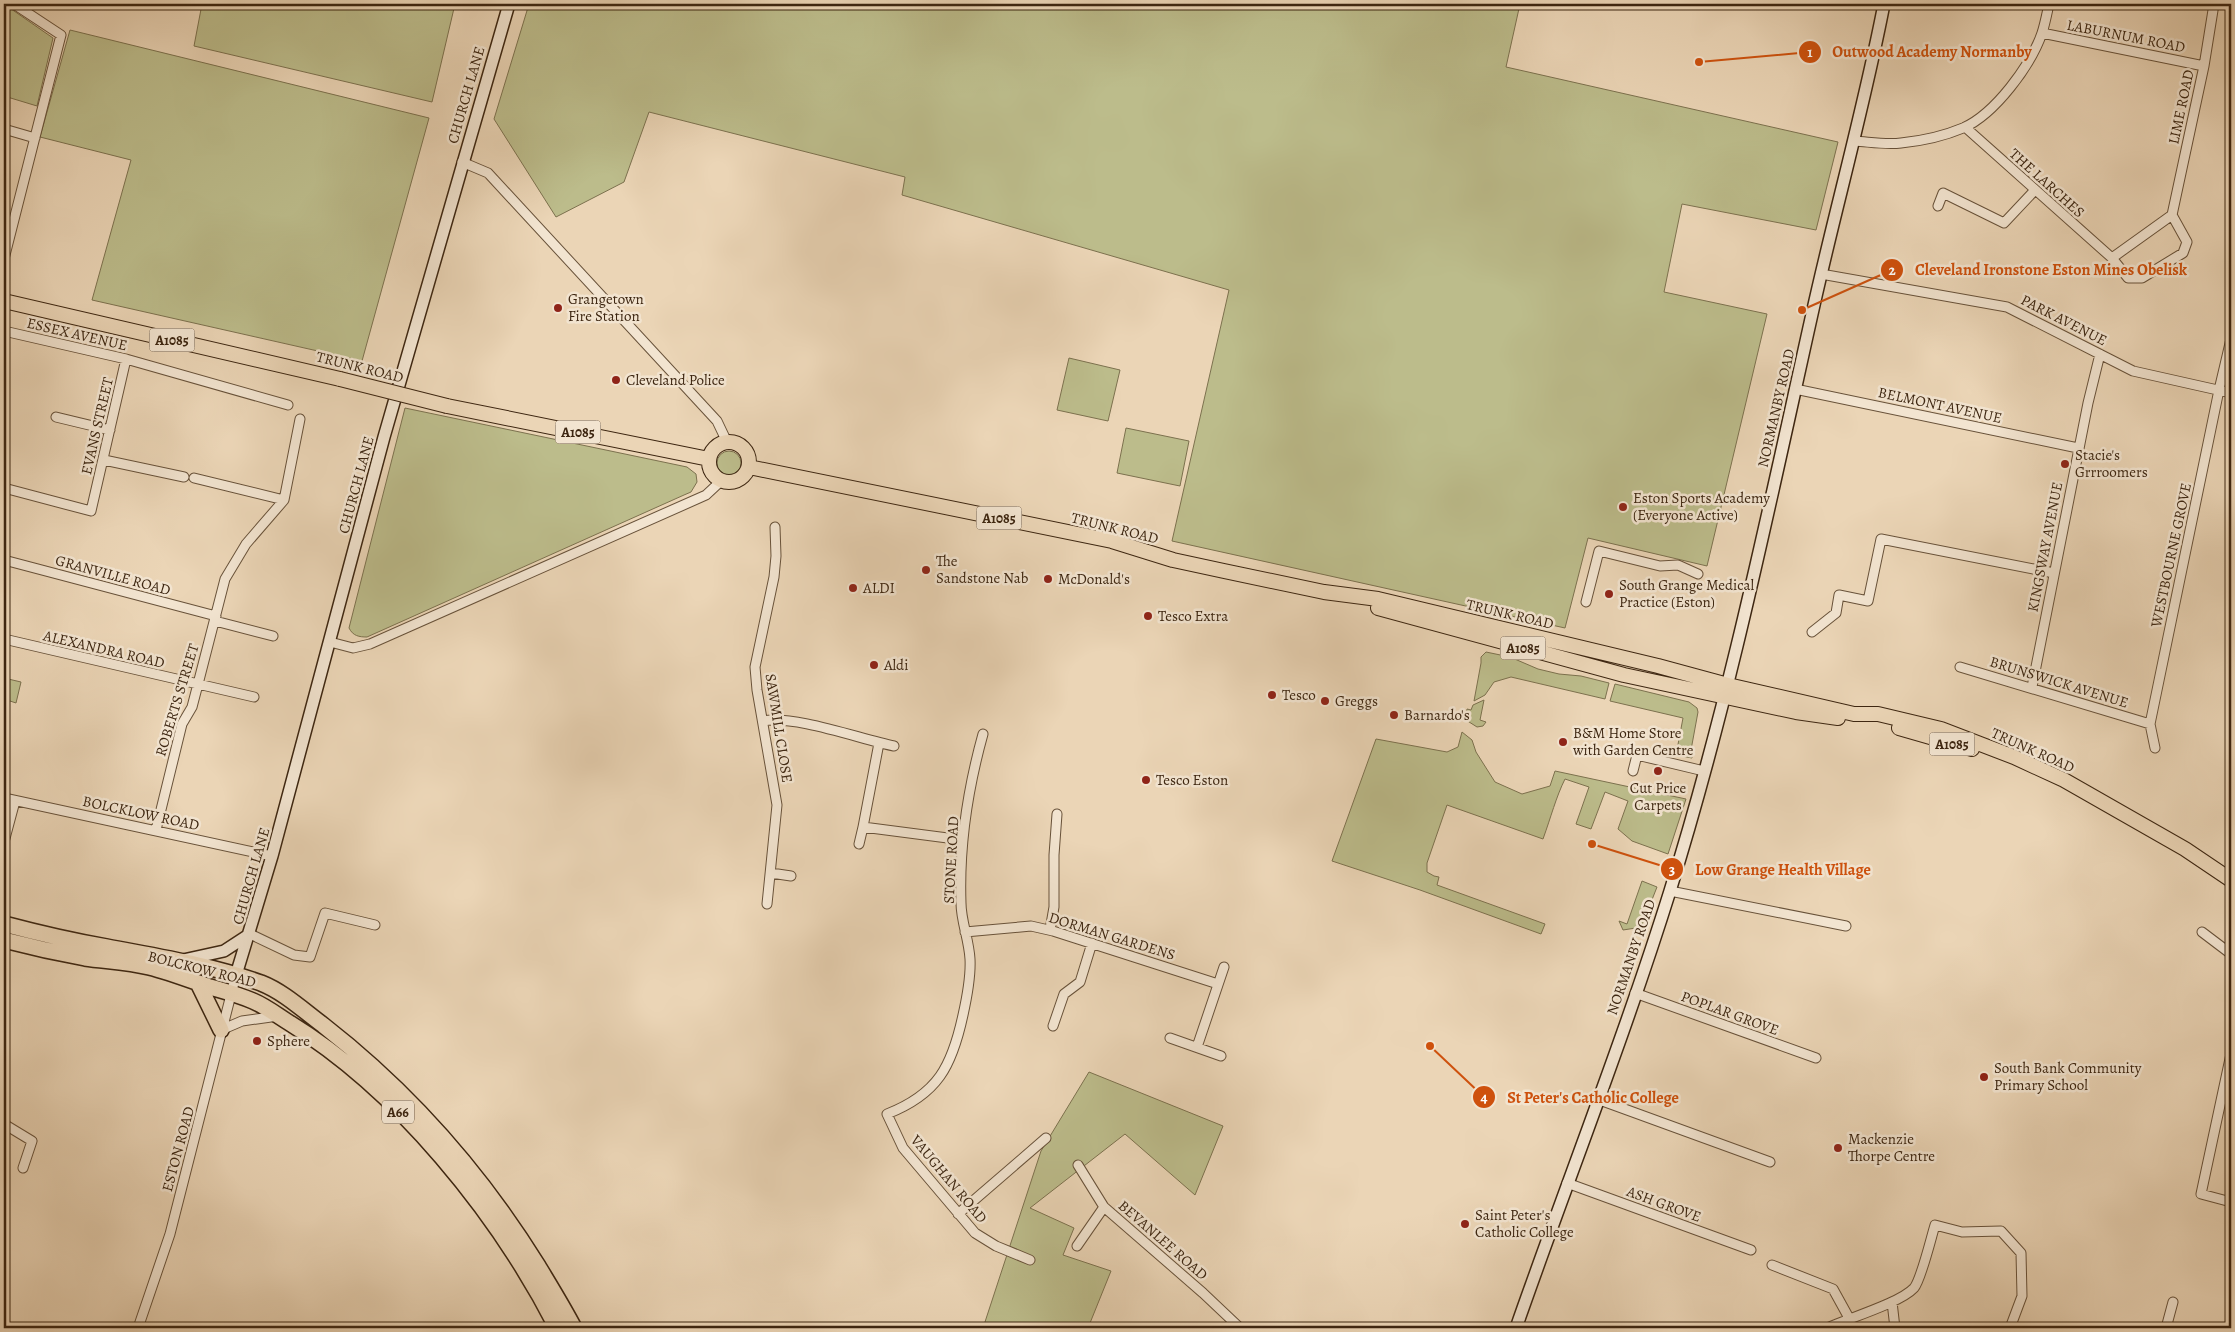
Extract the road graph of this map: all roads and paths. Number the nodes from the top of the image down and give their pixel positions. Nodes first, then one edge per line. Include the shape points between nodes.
1 (14, 4) edge
2 (508, 4) edge
3 (1884, 4) edge
4 (2049, 4) edge
5 (2214, 4) edge
6 (2042, 33) junction
7 (2204, 66) junction
8 (1965, 127) junction
9 (4, 129) edge
10 (35, 138) junction
11 (1855, 141) junction
12 (462, 162) junction
13 (2035, 190) junction
14 (1938, 206) dead end
15 (2172, 215) junction
16 (2112, 258) junction
17 (4, 259) edge
18 (1821, 274) junction
19 (4, 301) edge
20 (4, 331) edge
21 (2231, 339) edge
22 (2100, 354) junction
23 (126, 359) junction
24 (1795, 389) junction
25 (2219, 390) junction
26 (2231, 393) edge
27 (288, 405) dead end
28 (56, 417) dead end
29 (300, 419) dead end
30 (110, 430) junction
31 (726, 442) junction
32 (2078, 448) junction
33 (709, 458) junction
34 (104, 460) junction
35 (749, 467) junction
36 (184, 476) dead end
37 (194, 478) dead end
38 (721, 480) junction
39 (4, 488) edge
40 (284, 500) junction
41 (775, 528) dead end
42 (4, 560) edge
43 (2054, 573) junction
44 (1698, 574) dead end
45 (1586, 602) dead end
46 (215, 619) junction
47 (1812, 632) dead end
48 (273, 636) dead end
49 (4, 639) edge
50 (330, 642) junction
51 (1960, 667) dead end
52 (198, 684) junction
53 (2032, 687) junction
54 (1727, 691) junction
55 (254, 697) dead end
56 (763, 721) junction
57 (2150, 724) junction
58 (983, 734) dead end
59 (879, 743) junction
60 (894, 746) dead end
61 (2155, 748) dead end
62 (1633, 771) dead end
63 (1704, 771) junction
64 (4, 798) edge
65 (14, 801) junction
66 (1057, 814) dead end
67 (863, 827) junction
68 (156, 830) junction
69 (963, 840) junction
70 (4, 842) edge
71 (859, 844) dead end
72 (272, 856) junction
73 (771, 873) junction
74 (791, 876) dead end
75 (2231, 880) edge
76 (1670, 891) junction
77 (767, 904) dead end
78 (4, 924) edge
79 (375, 925) dead end
80 (1846, 926) dead end
81 (1050, 930) junction
82 (966, 932) junction
83 (2202, 932) dead end
84 (250, 934) junction
85 (4, 940) edge
86 (1092, 943) junction
87 (2231, 954) edge
88 (181, 960) junction
89 (1224, 968) dead end
90 (236, 975) junction
91 (198, 983) junction
92 (1218, 984) junction
93 (230, 993) junction
94 (1635, 993) junction
95 (278, 1016) junction
96 (1053, 1026) dead end
97 (221, 1030) junction
98 (1170, 1038) dead end
99 (1198, 1047) junction
100 (2231, 1054) edge
101 (1221, 1056) dead end
102 (1816, 1058) dead end
103 (1597, 1099) junction
104 (887, 1114) joint
105 (4, 1124) edge
106 (1046, 1138) dead end
107 (1770, 1162) dead end
108 (1078, 1165) dead end
109 (23, 1168) dead end
110 (1567, 1183) junction
111 (2231, 1202) edge
112 (1104, 1207) junction
113 (958, 1214) junction
114 (1077, 1246) dead end
115 (1751, 1250) dead end
116 (1030, 1260) dead end
117 (1772, 1265) dead end
118 (1892, 1302) junction
119 (2173, 1302) dead end
120 (1850, 1318) junction
121 (138, 1328) edge
122 (557, 1328) edge
123 (574, 1328) edge
124 (1240, 1328) edge
125 (1516, 1328) edge
126 (1827, 1328) edge
127 (1895, 1328) edge
128 (2010, 1328) edge
129 (2166, 1328) edge

1 - 10 street via 61,35
2 - 12 street, CHURCH LANE
3 - 11 street, NORMANBY ROAD
4 - 6 street
5 - 7 street, LIME ROAD
6 - 7 street, LABURNUM ROAD
6 - 8 street via 2033,55 2013,86 1990,109
7 - 15 street, LIME ROAD
8 - 11 street via 1899,144
8 - 13 street, THE LARCHES
9 - 10 street
10 - 17 street
11 - 18 street, NORMANBY ROAD
12 - 31 street via 488,173 717,421
12 - 50 street, CHURCH LANE
13 - 14 street via 2004,223 1943,193
13 - 16 street, THE LARCHES
15 - 16 street
15 - 16 street, THE LARCHES via 2187,242 2182,253 2142,278 2128,278
18 - 22 street, PARK AVENUE via 2007,307
18 - 24 street, NORMANBY ROAD
19 - 33 main road, TRUNK ROAD / A1085, bridge via 447,406
20 - 23 street, ESSEX AVENUE
21 - 25 street, WESTBOURNE GROVE
22 - 25 street, PARK AVENUE via 2133,371
22 - 32 street, KINGSWAY AVENUE
23 - 27 street, ESSEX AVENUE
23 - 30 street, EVANS STREET
24 - 32 street, BELMONT AVENUE
24 - 54 street, NORMANBY ROAD
25 - 26 street, PARK AVENUE
25 - 57 street, WESTBOURNE GROVE
28 - 30 street
29 - 40 street
30 - 34 street, EVANS STREET
31 - 33 main road via 715,447
31 - 35 main road via 744,448
32 - 43 street, KINGSWAY AVENUE
33 - 38 main road via 711,472
34 - 36 street
34 - 39 street, EVANS STREET via 90,511
35 - 38 main road via 738,480
35 - 54 main road, TRUNK ROAD / A1085 via 1112,542 1173,560 1324,592 1378,599 1658,666
37 - 40 street
38 - 50 street via 706,495 370,644 353,648
40 - 46 street, ROBERTS STREET via 246,544 225,578
41 - 56 street, SAWMILL CLOSE via 774,577 755,667
42 - 46 street, GRANVILLE ROAD
43 - 47 street via 1881,539 1868,600 1839,595 1836,613
43 - 53 street, KINGSWAY AVENUE
44 - 45 street via 1678,565 1660,566 1599,551
46 - 48 street, GRANVILLE ROAD
46 - 52 street, ROBERTS STREET
49 - 52 street, ALEXANDRA ROAD
50 - 72 street, CHURCH LANE
51 - 53 street, BRUNSWICK AVENUE
52 - 55 street, ALEXANDRA ROAD
52 - 68 street, ROBERTS STREET via 192,707 182,724
53 - 57 street, BRUNSWICK AVENUE
54 - 63 street, NORMANBY ROAD
54 - 75 main road, TRUNK ROAD / A1085 via 1854,714 1878,714 1941,729 2064,780 2185,849
56 - 59 street via 775,719
56 - 73 street, SAWMILL CLOSE via 777,806
57 - 61 street
58 - 69 street, STONE ROAD via 973,770
59 - 60 street
59 - 67 street
62 - 63 street via 1638,755
63 - 76 street, NORMANBY ROAD
64 - 65 street, BOLCKLOW ROAD
65 - 68 street, BOLCKLOW ROAD
65 - 70 street
66 - 81 street via 1054,907
67 - 69 street
67 - 71 street
68 - 72 street, BOLCKLOW ROAD
69 - 82 street, STONE ROAD via 961,904
72 - 84 street, CHURCH LANE
73 - 74 street
73 - 77 street, SAWMILL CLOSE
76 - 80 street
76 - 94 street, NORMANBY ROAD
78 - 88 highway, BOLCKOW ROAD / A66 via 104,947
79 - 84 street via 325,913 310,956 294,955
81 - 82 street, DORMAN GARDENS via 1031,926
81 - 86 street, DORMAN GARDENS
82 - 104 street, STONE ROAD via 970,959 967,999 956,1048 933,1086 910,1104
83 - 87 street
84 - 88 street via 224,950
84 - 90 street, CHURCH LANE
85 - 91 highway, BOLCKOW ROAD / A66 via 148,967
86 - 92 street, DORMAN GARDENS
86 - 96 street via 1080,982 1064,994
88 - 90 highway, BOLCKOW ROAD / A66
89 - 92 street
90 - 93 street, ESTON ROAD
90 - 123 highway, BOLCKOW ROAD / A66 via 263,984 292,1001 376,1068 413,1105 491,1197
91 - 93 highway, A66
91 - 97 highway
92 - 99 street
93 - 95 highway, A66 via 254,1001
93 - 97 street, ESTON ROAD
94 - 102 street, POPLAR GROVE
94 - 103 street, NORMANBY ROAD
95 - 97 street via 242,1021
95 - 122 highway, A66 via 332,1050 405,1118 442,1159 483,1210
97 - 121 street, ESTON ROAD via 170,1234
98 - 99 street
99 - 101 street
100 - 111 street via 2201,1194
103 - 107 street
103 - 110 street, NORMANBY ROAD
104 - 113 street, VAUGHAN ROAD via 903,1148
105 - 109 street via 32,1141
106 - 113 street
108 - 112 street, BEVANLEE ROAD
110 - 115 street, ASH GROVE
110 - 125 street, NORMANBY ROAD
112 - 114 street
112 - 124 street, BEVANLEE ROAD
113 - 116 street, VAUGHAN ROAD via 975,1233
117 - 120 street via 1833,1289
118 - 120 street
118 - 127 street
118 - 128 street via 1916,1287 1935,1225 1962,1232 2002,1231 2021,1253 2022,1296
119 - 129 street
120 - 126 street

